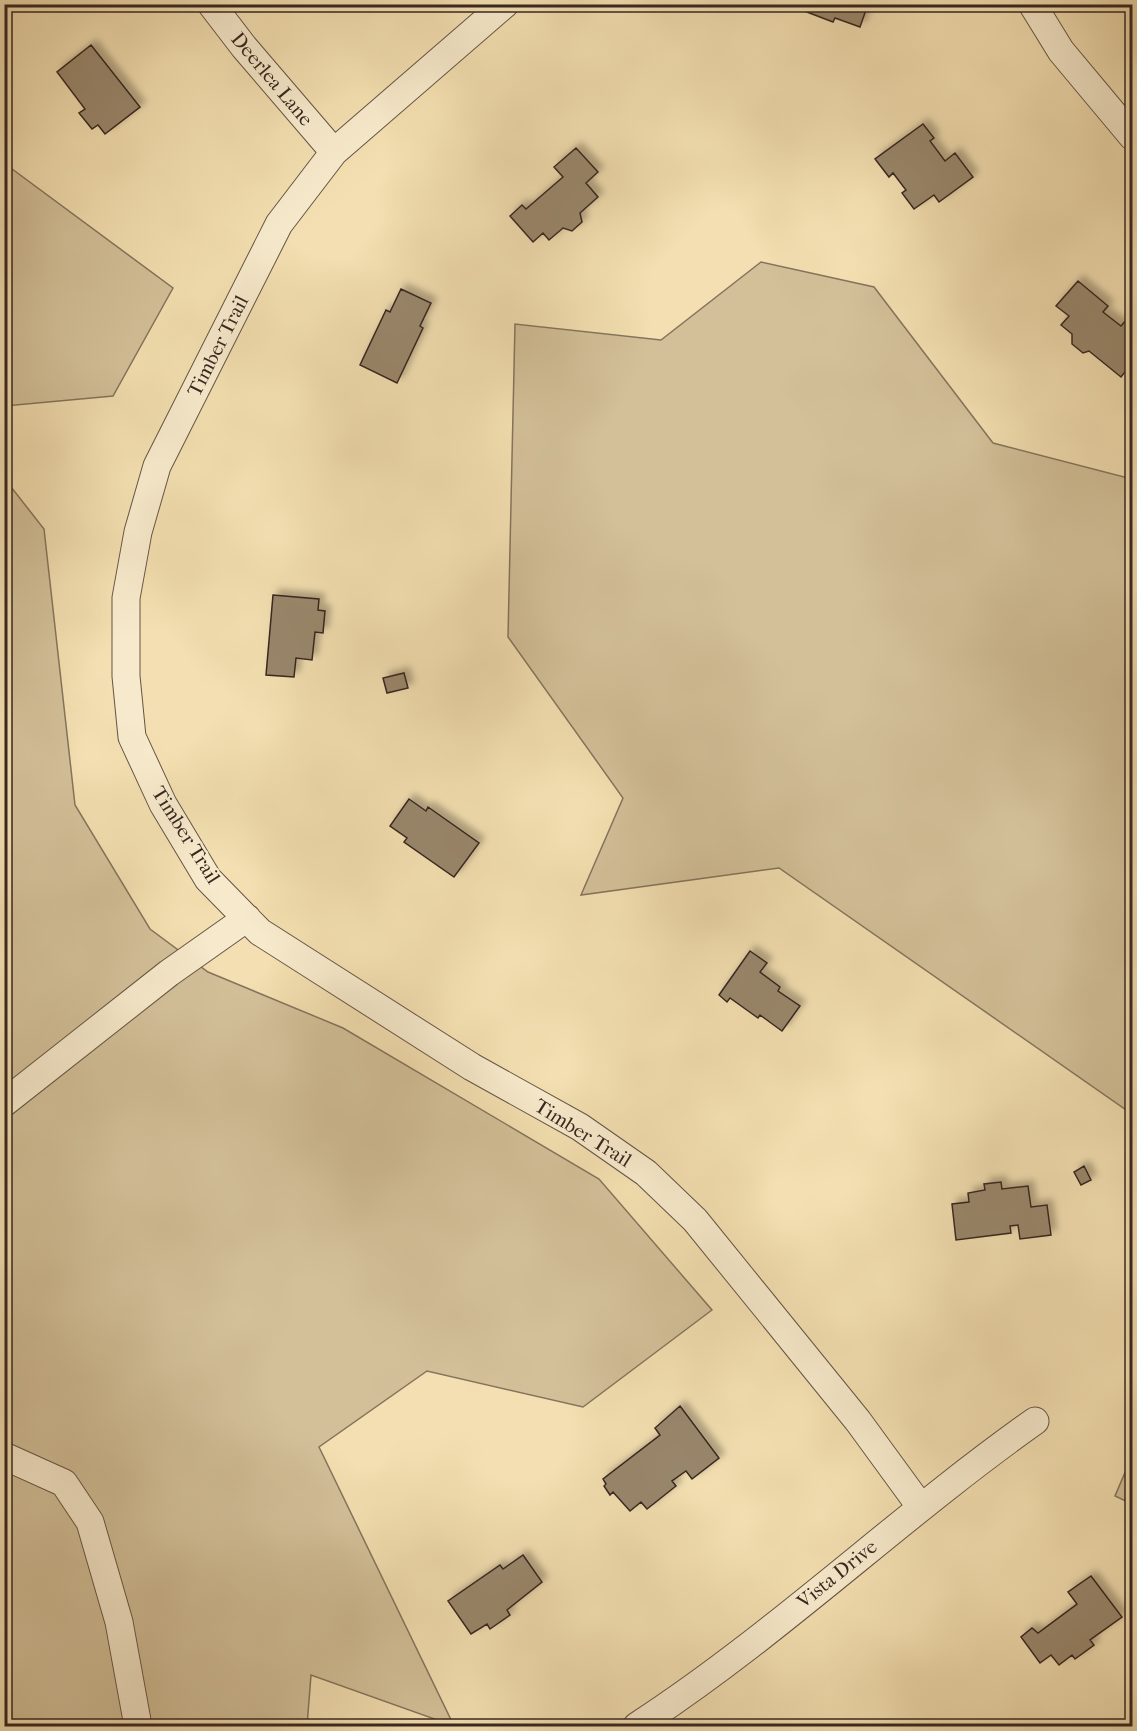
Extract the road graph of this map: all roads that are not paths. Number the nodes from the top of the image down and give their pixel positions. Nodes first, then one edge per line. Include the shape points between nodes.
1 (211, 4) edge
2 (505, 4) edge
3 (1032, 4) edge
4 (1132, 136) edge
5 (334, 152) junction
6 (247, 918) junction
7 (4, 1103) edge
8 (1035, 1421) dead end
9 (4, 1456) edge
10 (920, 1506) junction
11 (138, 1726) edge
12 (637, 1726) edge

1 - 5 street, Deerlea Lane
2 - 5 street, Timber Trail
3 - 4 street via 1060,51
5 - 6 street, Timber Trail via 279,224 157,466 138,532 126,598 126,676 132,736 163,804 208,879
6 - 7 street
6 - 10 street, Timber Trail via 260,932 452,1054 580,1127 646,1173 694,1220 858,1421
8 - 10 street, Vista Drive
9 - 11 street via 64,1483 90,1522 118,1622
10 - 12 street, Vista Drive via 678,1700

